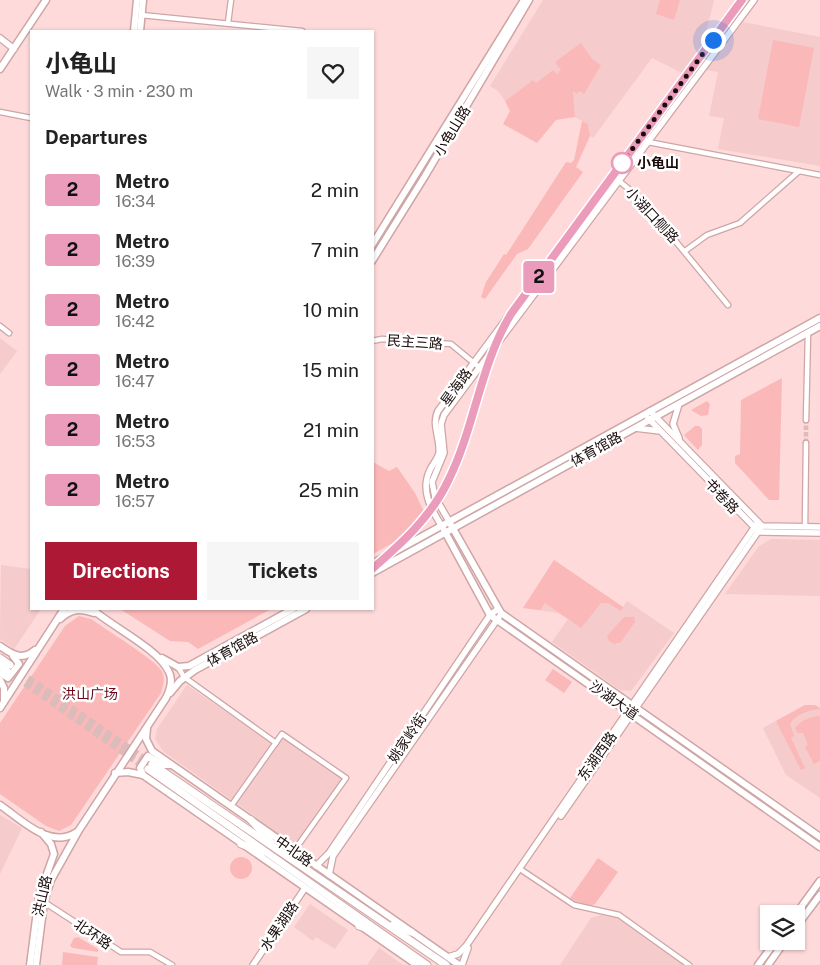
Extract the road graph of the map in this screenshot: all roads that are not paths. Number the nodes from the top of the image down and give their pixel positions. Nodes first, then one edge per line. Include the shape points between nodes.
1 (46, 0) edge
2 (137, 0) edge
3 (143, 0) edge
4 (231, 0) edge
5 (524, 0) edge
6 (529, 0) edge
7 (742, 0) edge
8 (754, 0) edge
9 (141, 15) junction
10 (228, 23) junction
11 (134, 30) edge
12 (140, 30) edge
13 (281, 30) edge
14 (0, 38) edge
15 (14, 49) junction
16 (0, 70) edge
17 (0, 112) edge
18 (30, 118) edge
19 (641, 137) junction
20 (648, 142) junction
21 (799, 171) junction
22 (820, 175) edge
23 (619, 181) junction
24 (374, 242) edge
25 (685, 251) junction
26 (374, 257) edge
27 (728, 305) dead end
28 (820, 318) edge
29 (0, 326) edge
30 (820, 326) edge
31 (9, 333) dead end
32 (808, 333) junction
33 (374, 341) edge
34 (473, 363) junction
35 (480, 368) junction
36 (679, 404) junction
37 (647, 413) junction
38 (653, 419) junction
39 (806, 420) tunnel mouth
40 (635, 428) junction
41 (660, 430) junction
42 (806, 443) tunnel mouth
43 (682, 444) junction
44 (449, 521) junction
45 (760, 524) junction
46 (441, 525) junction
47 (805, 527) junction
48 (820, 527) edge
49 (453, 528) junction
50 (756, 530) junction
51 (446, 532) junction
52 (820, 533) edge
53 (374, 563) edge
54 (374, 572) edge
55 (63, 610) edge
56 (75, 610) edge
57 (82, 610) edge
58 (93, 610) edge
59 (291, 610) edge
60 (304, 610) edge
61 (98, 614) junction
62 (499, 614) junction
63 (490, 615) junction
64 (56, 623) junction
65 (0, 646) edge
66 (40, 647) junction
67 (151, 652) junction
68 (12, 654) junction
69 (0, 658) edge
70 (0, 665) edge
71 (178, 667) junction
72 (6, 670) edge
73 (184, 678) junction
74 (0, 680) edge
75 (166, 698) junction
76 (2, 705) edge
77 (632, 709) junction
78 (147, 727) junction
79 (276, 743) junction
80 (172, 765) junction
81 (148, 770) junction
82 (115, 774) junction
83 (0, 805) edge
84 (231, 806) junction
85 (251, 820) junction
86 (79, 830) junction
87 (41, 832) junction
88 (820, 837) edge
89 (241, 844) junction
90 (820, 847) edge
91 (294, 852) junction
92 (278, 854) junction
93 (316, 866) junction
94 (521, 870) junction
95 (329, 875) junction
96 (820, 881) edge
97 (305, 888) junction
98 (820, 895) edge
99 (44, 902) junction
100 (803, 905) edge
101 (805, 915) edge
102 (381, 921) junction
103 (359, 926) junction
104 (411, 932) junction
105 (382, 933) junction
106 (769, 950) edge
107 (779, 950) edge
108 (447, 961) edge
109 (30, 965) edge
110 (36, 965) edge
111 (172, 965) edge
112 (253, 965) edge
113 (417, 965) edge
114 (427, 965) edge
115 (460, 965) edge
116 (689, 965) edge
117 (758, 965) edge
118 (768, 965) edge

1 - 15 main road
2 - 11 main road
3 - 9 main road
4 - 10 street
5 - 24 main road, 小龟山路
6 - 26 main road, 小龟山路
7 - 19 street, 星海路
8 - 20 street, 星海路
9 - 10 street
9 - 12 main road
10 - 13 street
14 - 15 street
15 - 16 main road
17 - 18 street
19 - 20 street
19 - 34 street, 星海路
20 - 21 street
20 - 23 street, 星海路
21 - 22 street
21 - 25 street, 小湖口侧路 via 740,223 708,235
23 - 25 street, 小湖口侧路 via 640,198
23 - 35 street, 星海路
25 - 27 street, 小湖口侧路
28 - 37 main road, 体育馆路
29 - 31 street
30 - 32 main road, 体育馆路
32 - 36 main road, 体育馆路
32 - 39 street
33 - 34 street, 民主三路 via 451,344
34 - 35 street, 民主三路
34 - 46 street, 星海路 via 436,415 439,454 428,475 426,487 430,506
35 - 44 street, 星海路 via 442,420 444,453 433,477 432,488
36 - 38 main road, 体育馆路
36 - 43 street via 674,427
37 - 38 street, 书卷路
37 - 44 main road, 体育馆路
38 - 40 main road, 体育馆路
38 - 41 street, 书卷路
38 - 43 street, 书卷路
40 - 41 street
40 - 49 main road, 体育馆路
41 - 50 street, 书卷路
42 - 47 street
43 - 45 street, 书卷路
44 - 46 main road, 体育馆路
44 - 49 main road, 沙湖大道
45 - 47 street
45 - 50 street, 东湖西路
46 - 51 main road
46 - 53 main road, 体育馆路
47 - 48 street
49 - 51 main road, 体育馆路
49 - 62 main road, 沙湖大道
50 - 52 street
50 - 77 street, 东湖西路
51 - 54 main road, 体育馆路
51 - 63 main road
55 - 64 main road
56 - 64 main road
57 - 61 main road
58 - 61 main road
59 - 71 main road, 体育馆路 via 189,666
60 - 73 main road, 体育馆路
61 - 67 main road
62 - 63 main road, 沙湖大道
62 - 77 main road, 沙湖大道
62 - 95 street, 姚家岭街 via 333,856
63 - 93 street, 姚家岭街 via 329,853
64 - 66 main road
65 - 68 main road
66 - 68 main road via 27,656
66 - 76 main road
67 - 71 main road
67 - 75 main road via 170,673
68 - 72 main road via 19,664 11,677 8,678
69 - 72 main road
70 - 72 main road
71 - 73 street
73 - 75 main road, 体育馆路
73 - 79 street
74 - 76 main road via 4,688
75 - 78 main road, 体育馆路
77 - 88 main road, 沙湖大道
77 - 90 main road, 沙湖大道
77 - 94 street, 东湖西路
78 - 80 main road, 中北路 via 148,746
78 - 82 main road, 体育馆路
79 - 84 street
79 - 91 street via 282,734 346,778
80 - 81 main road via 148,756 141,767
80 - 84 main road, 中北路
81 - 82 main road
81 - 89 main road, 中北路
81 - 92 main road, 中北路
82 - 86 main road, 洪山路
83 - 87 main road
84 - 85 main road, 中北路
85 - 91 main road, 中北路
85 - 92 main road
86 - 87 main road via 62,838 49,837
86 - 99 main road, 洪山路 via 51,880
87 - 109 main road, 洪山路 via 51,844 54,854 39,896
89 - 92 main road
89 - 97 main road, 中北路
91 - 93 main road, 中北路
92 - 102 main road, 中北路
92 - 105 main road, 中北路
93 - 95 main road, 中北路
94 - 108 street, 东湖西路 via 463,950
94 - 115 street, 东湖西路
94 - 116 street via 574,905 619,915
95 - 104 main road, 中北路
96 - 100 main road
97 - 103 main road, 中北路
97 - 112 street, 水果湖路
98 - 101 main road
99 - 110 main road, 洪山路
99 - 111 street, 北环路 via 121,952 150,952
102 - 104 main road
102 - 108 main road, 中北路
103 - 105 main road
103 - 113 main road, 中北路
104 - 108 main road, 中北路
105 - 114 main road, 中北路
106 - 117 main road
107 - 118 main road
108 - 115 main road, 中北路

